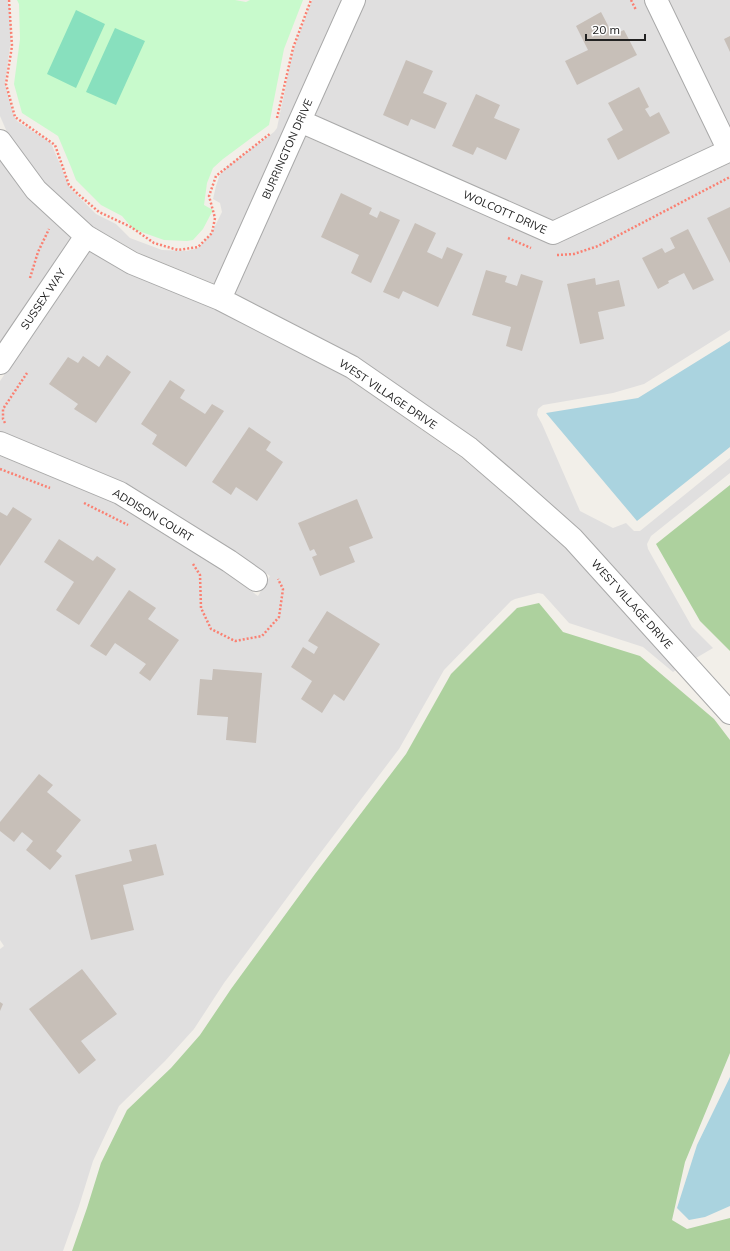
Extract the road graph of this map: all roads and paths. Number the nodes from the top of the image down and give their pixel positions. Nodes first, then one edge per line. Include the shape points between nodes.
1 (9, 0) edge
2 (311, 0) edge
3 (354, 0) edge
4 (631, 0) edge
5 (656, 0) edge
6 (638, 14) dead end
7 (300, 121) junction
8 (275, 123) dead end
9 (274, 130) dead end
10 (0, 141) edge
11 (730, 151) edge
12 (78, 194) junction
13 (62, 214) junction
14 (86, 236) junction
15 (28, 282) dead end
16 (220, 299) junction
17 (0, 363) edge
18 (0, 443) edge
19 (256, 580) dead end
20 (730, 713) edge

1 - 12 path via 12,46 6,84 15,117 55,145 69,184
2 - 8 path via 293,48
3 - 7 street, BURRINGTON DRIVE
4 - 6 path
5 - 11 street
7 - 11 street, WOLCOTT DRIVE via 553,233
7 - 16 street, BURRINGTON DRIVE
9 - 12 path via 216,176 209,196 215,218 212,233 198,247 178,250 154,243 131,227 99,212
10 - 13 street, WEST VILLAGE DRIVE via 36,190
12 - 13 path
13 - 14 street, WEST VILLAGE DRIVE
13 - 15 path via 50,228 38,252
14 - 16 street, WEST VILLAGE DRIVE via 132,263
14 - 17 street, SUSSEX WAY
16 - 20 street, WEST VILLAGE DRIVE via 352,367 468,448 573,539
18 - 19 street, ADDISON COURT via 120,493

